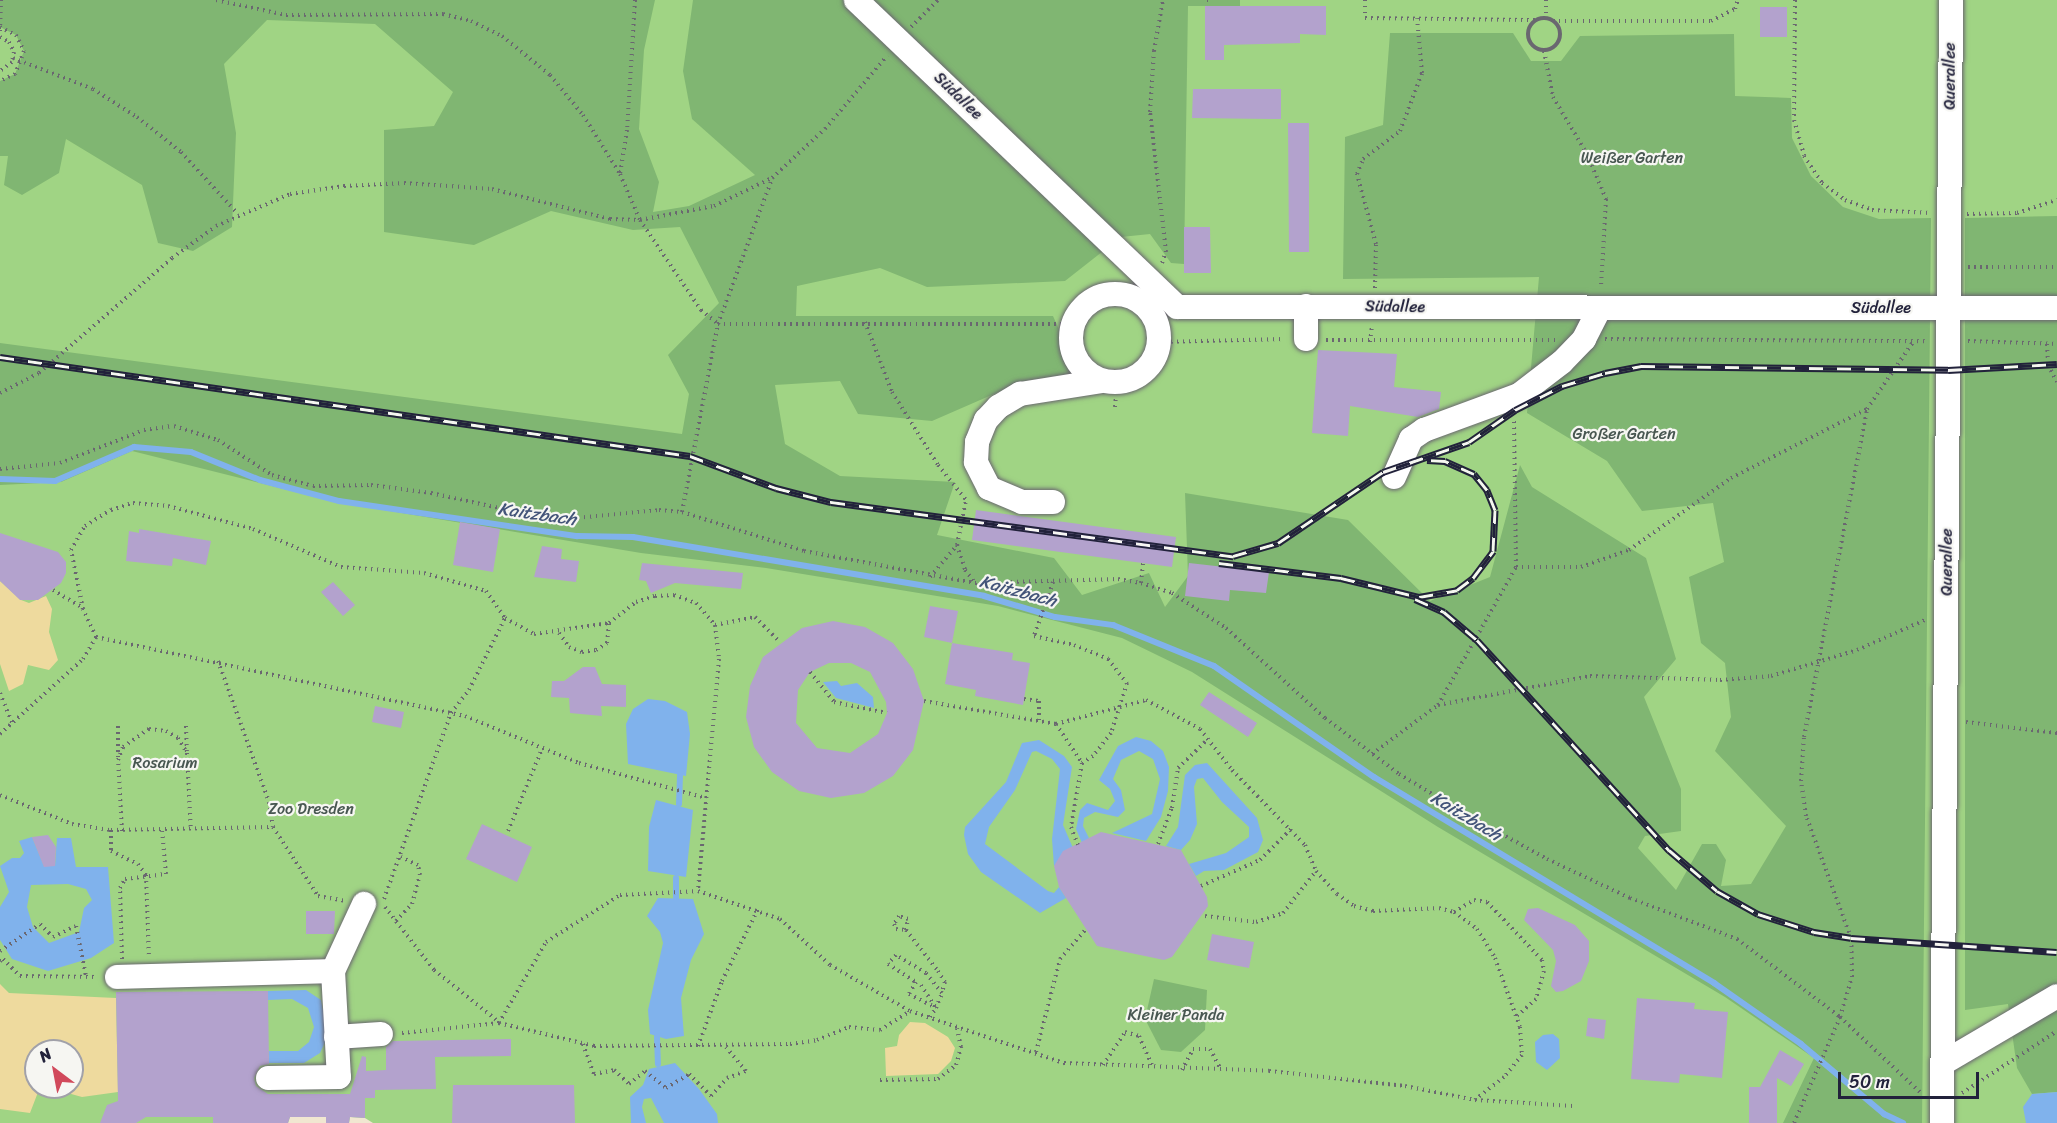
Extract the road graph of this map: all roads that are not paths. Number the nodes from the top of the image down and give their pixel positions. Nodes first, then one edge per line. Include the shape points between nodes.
1 (856, 0) edge
2 (1951, 0) edge
3 (1147, 294) junction
4 (1306, 306) junction
5 (1948, 307) junction
6 (2057, 308) edge
7 (1599, 309) junction
8 (1306, 339) dead end
9 (1109, 388) junction
10 (1394, 477) dead end
11 (1053, 502) dead end
12 (364, 904) road end
13 (333, 971) junction
14 (120, 976) road end
15 (2057, 996) edge
16 (381, 1034) road end
17 (336, 1037) junction
18 (1943, 1063) junction
19 (268, 1078) dead end
20 (1942, 1115) edge

1 - 3 street, Südallee
2 - 5 street, Querallee
3 - 4 street, Südallee via 1177,307
3 - 9 street via 1158,331 1155,358 1132,379
3 - 9 street via 1101,296 1089,302 1073,324 1072,351 1078,364
4 - 7 street, Südallee
4 - 8 street
5 - 6 street, Südallee
5 - 7 street, Südallee
5 - 18 street, Querallee
7 - 10 street via 1584,339 1562,362 1519,394 1424,430 1402,452
9 - 11 street via 1020,394 998,407 986,420 977,442 980,476 989,488 1023,502
12 - 13 street
13 - 14 street
13 - 17 street
15 - 18 street
16 - 17 street
17 - 19 street via 339,1086
18 - 20 street, Querallee

